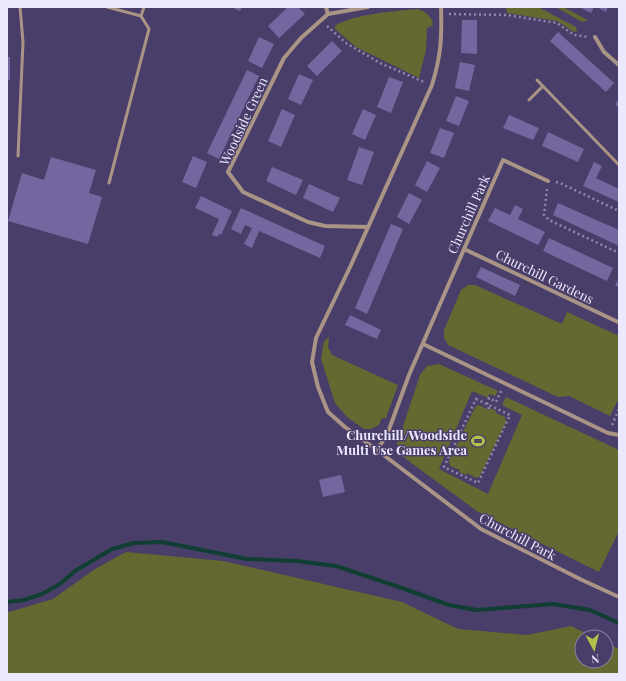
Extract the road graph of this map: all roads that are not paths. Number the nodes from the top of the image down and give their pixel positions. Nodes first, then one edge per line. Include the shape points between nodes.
1 (20, 7) edge
2 (107, 7) edge
3 (144, 7) edge
4 (326, 7) edge
5 (368, 7) edge
6 (441, 7) edge
7 (328, 14) junction
8 (141, 16) junction
9 (595, 37) road end
10 (619, 64) edge
11 (537, 80) dead end
12 (543, 86) junction
13 (529, 100) dead end
14 (18, 156) dead end
15 (619, 165) edge
16 (548, 181) road end
17 (109, 183) dead end
18 (368, 227) junction
19 (464, 249) junction
20 (618, 322) edge
21 (423, 344) junction
22 (619, 435) edge
23 (377, 450) junction
24 (619, 597) edge

1 - 14 lane via 23,42
2 - 8 lane
3 - 8 lane
4 - 7 street
5 - 7 street
6 - 18 street via 442,37 432,85
7 - 18 street, Woodside Green via 301,38 284,58 228,172 243,192 308,222 325,226
8 - 17 lane via 149,29
9 - 10 street via 604,52
11 - 12 lane
12 - 13 lane
12 - 15 lane
16 - 19 street, Churchill Park via 503,160
18 - 23 street, Churchill Park via 316,338 312,362 328,412
19 - 20 street, Churchill Gardens
19 - 21 street, Churchill Park
21 - 22 street via 608,433
21 - 23 street, Churchill Park via 388,435
23 - 24 street, Churchill Park via 481,529

